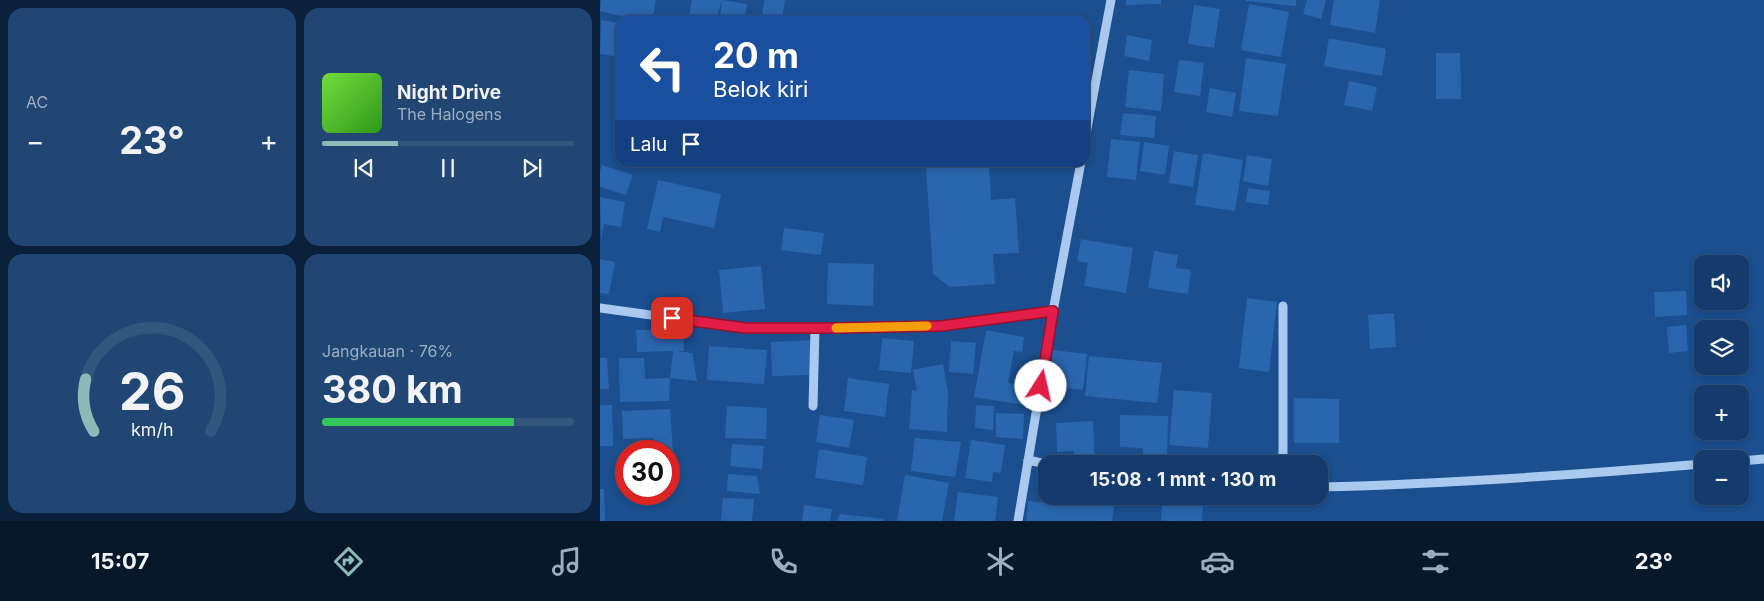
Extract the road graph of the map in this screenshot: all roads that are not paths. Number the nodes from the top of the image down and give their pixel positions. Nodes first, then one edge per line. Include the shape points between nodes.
1 (1111, 0) edge
2 (1090, 112) edge
3 (1080, 167) edge
4 (1284, 306) dead end
5 (600, 308) edge
6 (1053, 311) junction
7 (815, 328) junction
8 (812, 406) dead end
9 (1283, 455) edge
10 (1764, 459) edge
11 (1028, 460) junction
12 (1749, 460) edge
13 (1038, 462) edge
14 (1694, 465) edge
15 (1328, 487) edge
16 (1018, 521) edge

1 - 2 street
3 - 6 street
4 - 9 street
5 - 7 street via 745,328
6 - 7 street via 941,326
6 - 11 street
7 - 8 street
10 - 12 street
11 - 13 street
11 - 16 street
14 - 15 street via 1579,475

